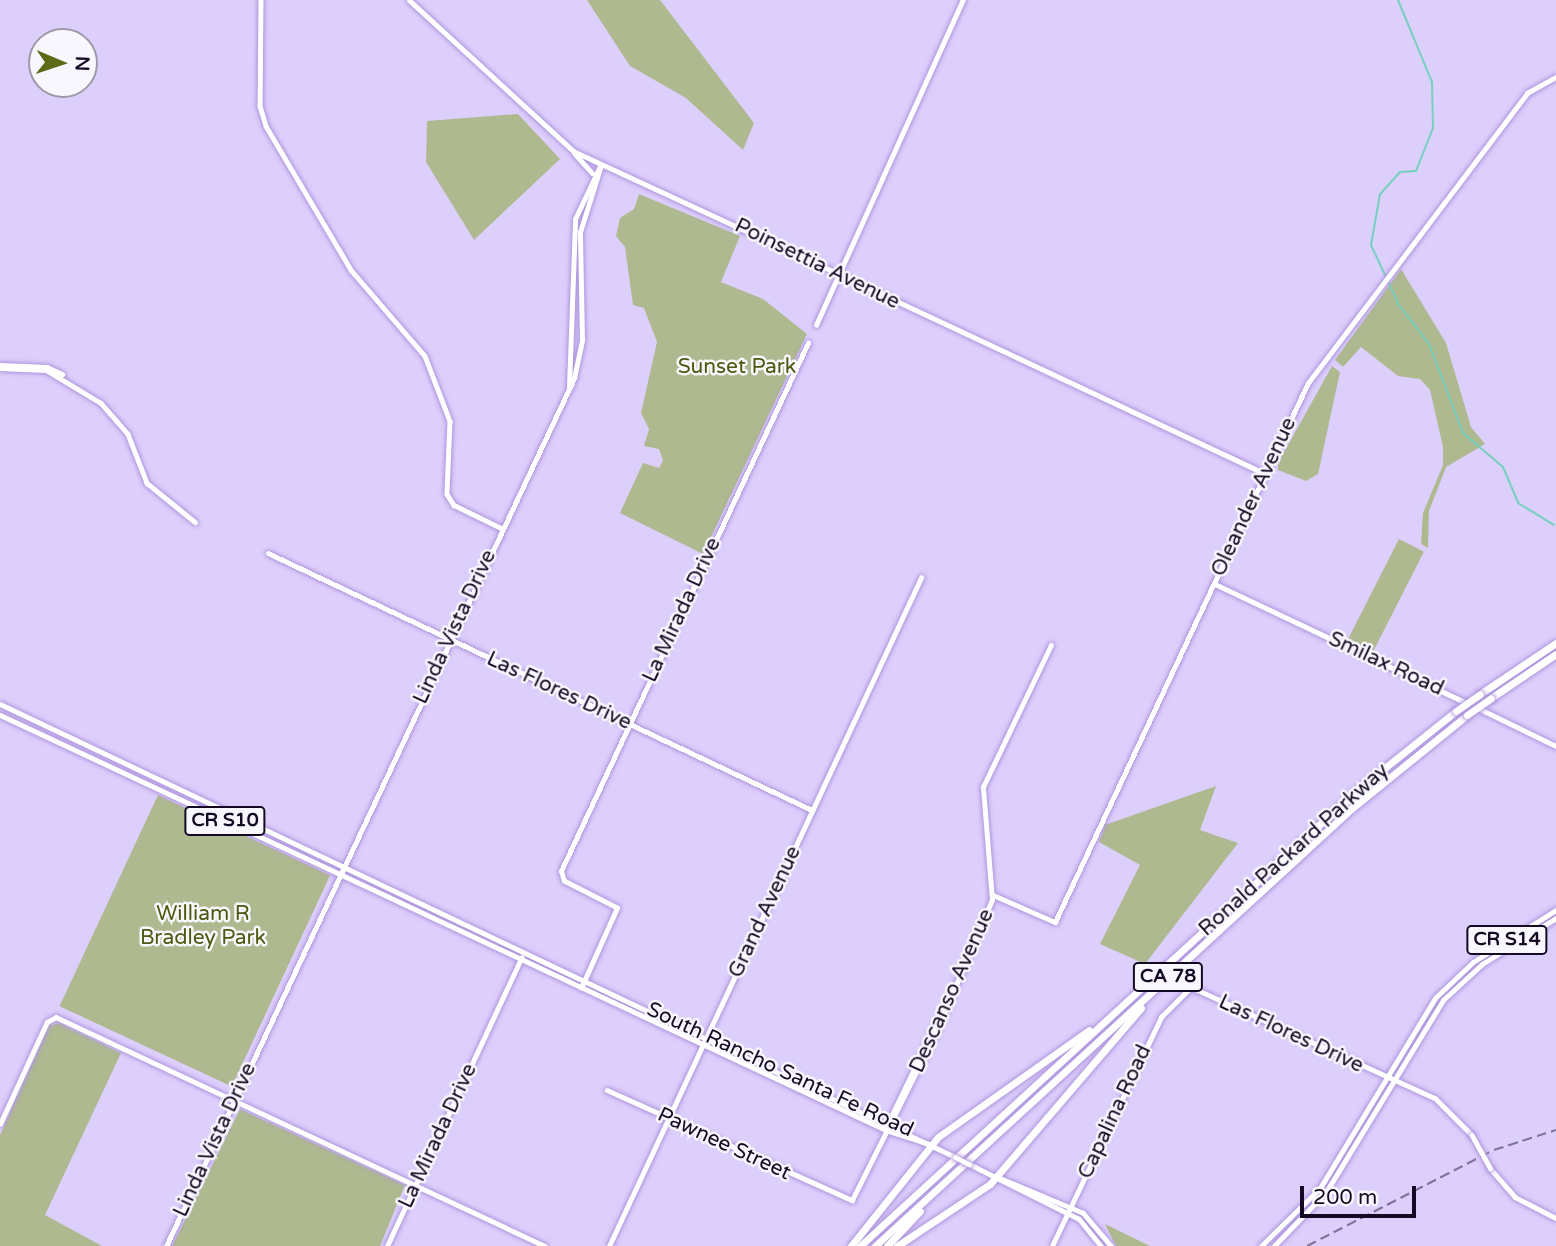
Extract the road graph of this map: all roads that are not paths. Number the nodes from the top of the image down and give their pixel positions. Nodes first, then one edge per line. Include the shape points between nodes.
1 (261, 0) edge
2 (409, 0) edge
3 (963, 0) edge
4 (1556, 77) edge
5 (573, 150) junction
6 (601, 165) junction
7 (592, 173) junction
8 (839, 274) junction
9 (816, 325) dead end
10 (808, 343) dead end
11 (0, 366) edge
12 (569, 386) junction
13 (1264, 473) junction
14 (195, 522) dead end
15 (501, 528) junction
16 (268, 553) dead end
17 (921, 578) dead end
18 (1214, 584) junction
19 (449, 640) junction
20 (1556, 643) edge
21 (1051, 645) dead end
22 (1556, 654) edge
23 (0, 704) edge
24 (0, 715) edge
25 (629, 724) junction
26 (1556, 746) edge
27 (812, 810) junction
28 (343, 866) junction
29 (340, 874) junction
30 (993, 895) junction
31 (1556, 910) edge
32 (1556, 918) edge
33 (525, 950) junction
34 (521, 959) junction
35 (1177, 969) junction
36 (584, 979) junction
37 (1191, 987) joint
38 (581, 988) junction
39 (1101, 1025) junction
40 (707, 1036) junction
41 (704, 1044) junction
42 (761, 1061) junction
43 (745, 1063) junction
44 (1385, 1077) junction
45 (1392, 1080) junction
46 (607, 1090) dead end
47 (234, 1100) junction
48 (668, 1118) junction
49 (889, 1122) junction
50 (0, 1124) edge
51 (886, 1130) junction
52 (932, 1145) junction
53 (957, 1171) junction
54 (995, 1176) junction
55 (415, 1185) junction
56 (840, 1199) joint
57 (1070, 1206) junction
58 (1067, 1213) junction
59 (1556, 1218) edge
60 (166, 1246) edge
61 (387, 1246) edge
62 (545, 1246) edge
63 (609, 1246) edge
64 (851, 1246) edge
65 (860, 1246) edge
66 (875, 1246) edge
67 (887, 1246) edge
68 (897, 1246) edge
69 (1052, 1246) edge
70 (1101, 1246) edge
71 (1111, 1246) edge
72 (1261, 1246) edge
73 (1274, 1246) edge

1 - 15 street, Linda Vista Drive via 260,106 266,126 351,270 425,356 450,421 447,494 454,505
2 - 5 main road, Poinsettia Avenue
3 - 8 main road
4 - 13 street, Oleander Avenue via 1534,87 1515,109 1384,278 1308,383
5 - 6 main road, Poinsettia Avenue
5 - 7 main road
6 - 7 main road
6 - 8 main road, Poinsettia Avenue
6 - 12 main road via 580,232 581,354
7 - 12 main road via 575,219
8 - 9 street
8 - 13 street, Poinsettia Avenue
10 - 25 street, La Mirada Drive
11 - 14 street via 46,370 111,411 128,434 147,483
12 - 15 main road
13 - 18 street, Oleander Avenue
15 - 19 main road, Linda Vista Drive
16 - 19 street, Las Flores Drive
17 - 27 street, Grand Avenue
18 - 26 street, Smilax Road
18 - 30 street, Oleander Avenue via 1055,922
19 - 25 street, Las Flores Drive
19 - 28 main road, Linda Vista Drive
20 - 39 highway, Ronald Packard Parkway / CA 78, bridge via 1456,711 1356,791
21 - 30 street, Descanso Avenue via 983,787
22 - 35 highway, Ronald Packard Parkway / CA 78, bridge via 1467,715 1351,809
23 - 28 main road, South Rancho Santa Fe Road / CR S10
24 - 29 main road, South Rancho Santa Fe Road / CR S10
25 - 27 street, Las Flores Drive
25 - 36 street, La Mirada Drive via 562,878 617,904
27 - 40 street, Grand Avenue
28 - 29 main road, Linda Vista Drive
28 - 33 main road, South Rancho Santa Fe Road / CR S10
29 - 34 main road, South Rancho Santa Fe Road / CR S10
29 - 47 main road, Linda Vista Drive
30 - 49 street, Descanso Avenue
31 - 44 main road, CR S14 via 1447,984
32 - 45 main road, CR S14 via 1455,988
33 - 34 street, La Mirada Drive
33 - 36 main road, South Rancho Santa Fe Road / CR S10
34 - 38 main road, South Rancho Santa Fe Road / CR S10
34 - 55 street, La Mirada Drive
35 - 53 highway, Ronald Packard Parkway / CA 78
35 - 54 highway
36 - 38 street
36 - 40 main road, South Rancho Santa Fe Road / CR S10
37 - 44 street, Las Flores Drive
37 - 57 street, Capalina Road via 1161,1017
38 - 41 main road, South Rancho Santa Fe Road / CR S10
39 - 52 highway
39 - 65 highway, Ronald Packard Parkway / CA 78
40 - 41 main road, Grand Avenue
40 - 42 main road, South Rancho Santa Fe Road / CR S10
41 - 43 main road, South Rancho Santa Fe Road / CR S10
41 - 48 main road, Grand Avenue
42 - 43 main road
42 - 49 main road, South Rancho Santa Fe Road / CR S10
43 - 51 main road, South Rancho Santa Fe Road / CR S10
44 - 45 street, Las Flores Drive
44 - 72 main road, CR S14 via 1320,1188
45 - 59 street, Las Flores Drive, bridge via 1435,1097 1472,1135 1490,1168 1515,1197
45 - 73 main road, CR S14 via 1326,1192
46 - 48 street, Pawnee Street
47 - 50 street via 56,1017 47,1022
47 - 55 street
47 - 60 main road, Linda Vista Drive
48 - 56 street, Pawnee Street
48 - 63 main road, Grand Avenue
49 - 51 street, Descanso Avenue
49 - 52 main road, South Rancho Santa Fe Road / CR S10
51 - 52 main road, South Rancho Santa Fe Road / CR S10
51 - 56 street, Descanso Avenue via 855,1196
52 - 54 main road, CR S10, bridge
52 - 64 highway
53 - 66 highway, Ronald Packard Parkway / CA 78
53 - 67 highway
54 - 57 main road, CR S10
54 - 58 main road, CR S10
54 - 68 highway
55 - 61 street, La Mirada Drive
55 - 62 street
57 - 58 street, Capalina Road
57 - 71 main road, CR S10 via 1096,1222
58 - 69 street, Capalina Road
58 - 70 main road, CR S10 via 1086,1224

